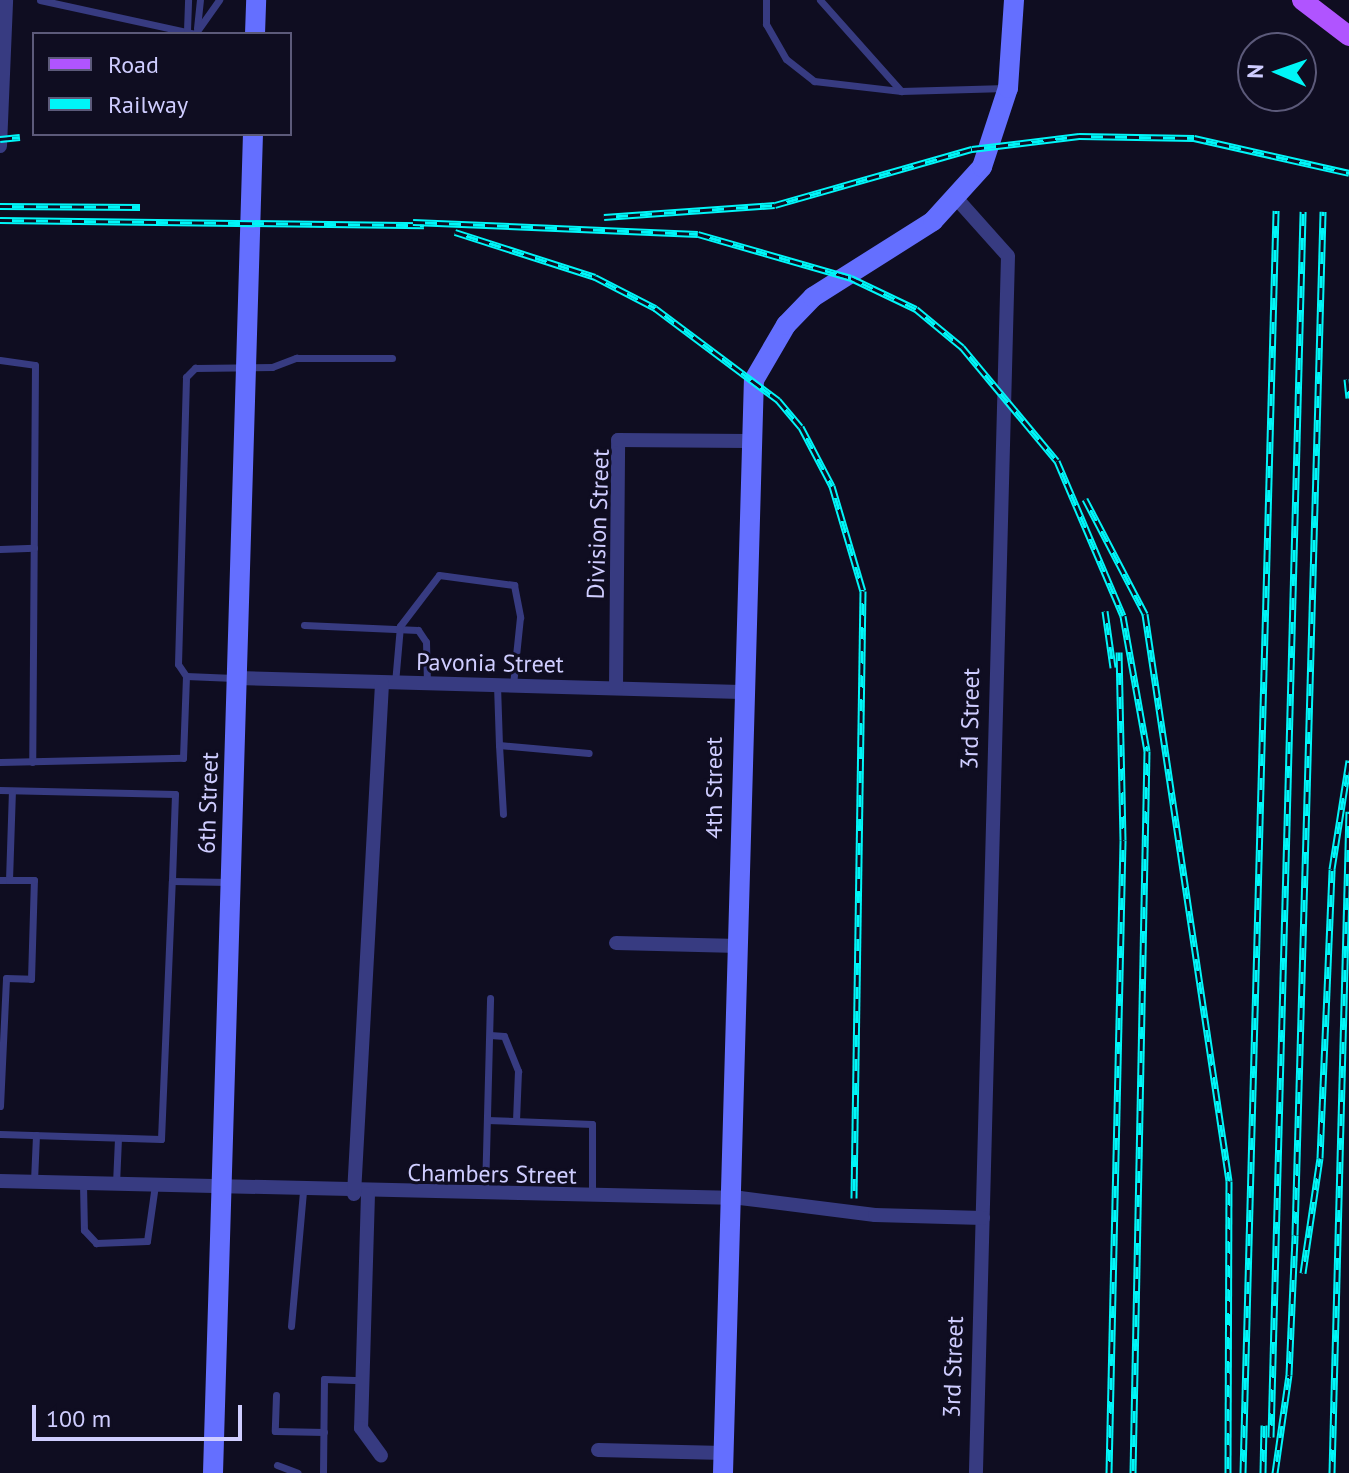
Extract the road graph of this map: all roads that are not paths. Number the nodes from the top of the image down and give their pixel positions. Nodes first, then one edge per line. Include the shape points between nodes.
1 (6, 0) edge
2 (40, 0) edge
3 (103, 0) edge
4 (188, 0) edge
5 (200, 0) edge
6 (219, 0) edge
7 (256, 0) edge
8 (766, 0) edge
9 (820, 0) edge
10 (1014, 0) edge
11 (1302, 0) edge
12 (97, 8) junction
13 (191, 32) edge
14 (193, 32) edge
15 (193, 32) edge
16 (194, 32) edge
17 (255, 32) edge
18 (1349, 36) edge
19 (1008, 88) junction
20 (901, 91) junction
21 (1, 106) edge
22 (252, 136) edge
23 (0, 146) edge
24 (957, 199) junction
25 (392, 358) dead end
26 (0, 360) edge
27 (247, 367) junction
28 (747, 441) junction
29 (34, 548) junction
30 (0, 549) edge
31 (304, 625) dead end
32 (400, 626) junction
33 (186, 676) junction
34 (237, 678) junction
35 (388, 683) junction
36 (427, 684) junction
37 (497, 685) junction
38 (513, 685) junction
39 (616, 687) junction
40 (741, 692) junction
41 (499, 745) junction
42 (589, 753) dead end
43 (0, 762) edge
44 (32, 762) junction
45 (0, 790) edge
46 (12, 791) junction
47 (503, 814) dead end
48 (5, 880) edge
49 (172, 881) junction
50 (231, 882) junction
51 (616, 943) dead end
52 (739, 946) junction
53 (490, 998) dead end
54 (490, 1035) junction
55 (0, 1069) edge
56 (0, 1106) edge
57 (487, 1120) junction
58 (516, 1121) junction
59 (0, 1134) edge
60 (36, 1135) junction
61 (118, 1138) junction
62 (0, 1181) edge
63 (34, 1183) junction
64 (83, 1184) junction
65 (116, 1184) junction
66 (155, 1185) junction
67 (222, 1186) junction
68 (303, 1191) junction
69 (361, 1194) junction
70 (485, 1194) junction
71 (592, 1198) junction
72 (732, 1198) junction
73 (983, 1218) junction
74 (291, 1326) dead end
75 (362, 1380) junction
76 (276, 1395) dead end
77 (324, 1432) junction
78 (598, 1450) dead end
79 (381, 1456) dead end
80 (723, 1463) edge
81 (277, 1465) dead end
82 (213, 1473) edge
83 (298, 1473) edge
84 (323, 1473) edge
85 (976, 1473) edge

1 - 21 street
2 - 12 lane
3 - 12 lane
4 - 14 lane
5 - 15 lane
6 - 16 lane
7 - 17 main road
8 - 20 lane via 766,24 786,59 814,81
9 - 20 lane
10 - 19 main road
11 - 18 main road
12 - 13 lane via 116,20 164,21
19 - 20 lane
19 - 24 main road via 992,148
21 - 23 street
22 - 27 main road, 6th Street
24 - 28 main road, 4th Street via 813,297 786,325 754,380
24 - 73 street, 3rd Street via 1008,256
25 - 27 lane
26 - 29 lane via 35,365
27 - 33 lane via 195,368 186,377 178,664
27 - 34 main road, 6th Street
28 - 39 street, Division Street via 618,440
28 - 40 main road, 4th Street
29 - 30 lane
29 - 44 lane
31 - 32 lane
32 - 35 lane
32 - 36 lane via 418,630 426,642
32 - 38 lane via 439,575 514,585 520,617
33 - 34 lane
33 - 44 lane via 183,758
34 - 35 street, Pavonia Street
34 - 50 main road, 6th Street
35 - 36 street, Pavonia Street
35 - 69 street
36 - 37 street, Pavonia Street
37 - 38 street, Pavonia Street
37 - 41 lane
38 - 39 street, Pavonia Street
39 - 40 street, Pavonia Street
40 - 52 main road, 4th Street
41 - 42 lane
41 - 47 lane
43 - 44 lane
45 - 46 lane
46 - 48 lane
46 - 49 lane via 175,794
48 - 55 lane via 34,880 31,979 6,978
49 - 50 lane
49 - 61 lane via 161,1139
50 - 67 main road, 6th Street
51 - 52 street
52 - 72 main road, 4th Street
53 - 54 lane
54 - 57 lane
54 - 58 lane via 504,1036 518,1071
55 - 56 lane
57 - 58 lane
57 - 70 lane
58 - 71 lane via 592,1124
59 - 60 lane
60 - 61 lane
60 - 63 lane
61 - 65 lane
62 - 63 street, Chambers Street
63 - 64 street, Chambers Street
64 - 65 street, Chambers Street
64 - 66 lane via 84,1230 96,1243 147,1241
65 - 66 street, Chambers Street
66 - 67 street, Chambers Street
67 - 68 street, Chambers Street
67 - 82 main road, 6th Street
68 - 69 street, Chambers Street
68 - 74 lane
69 - 70 street, Chambers Street
69 - 75 street
70 - 71 street, Chambers Street
71 - 72 street, Chambers Street
72 - 73 street, Chambers Street via 875,1215
72 - 80 main road, 4th Street
73 - 85 street, 3rd Street
75 - 77 lane via 324,1379
75 - 79 street via 361,1428
76 - 77 lane via 275,1431
77 - 84 lane
78 - 80 street
81 - 83 lane

